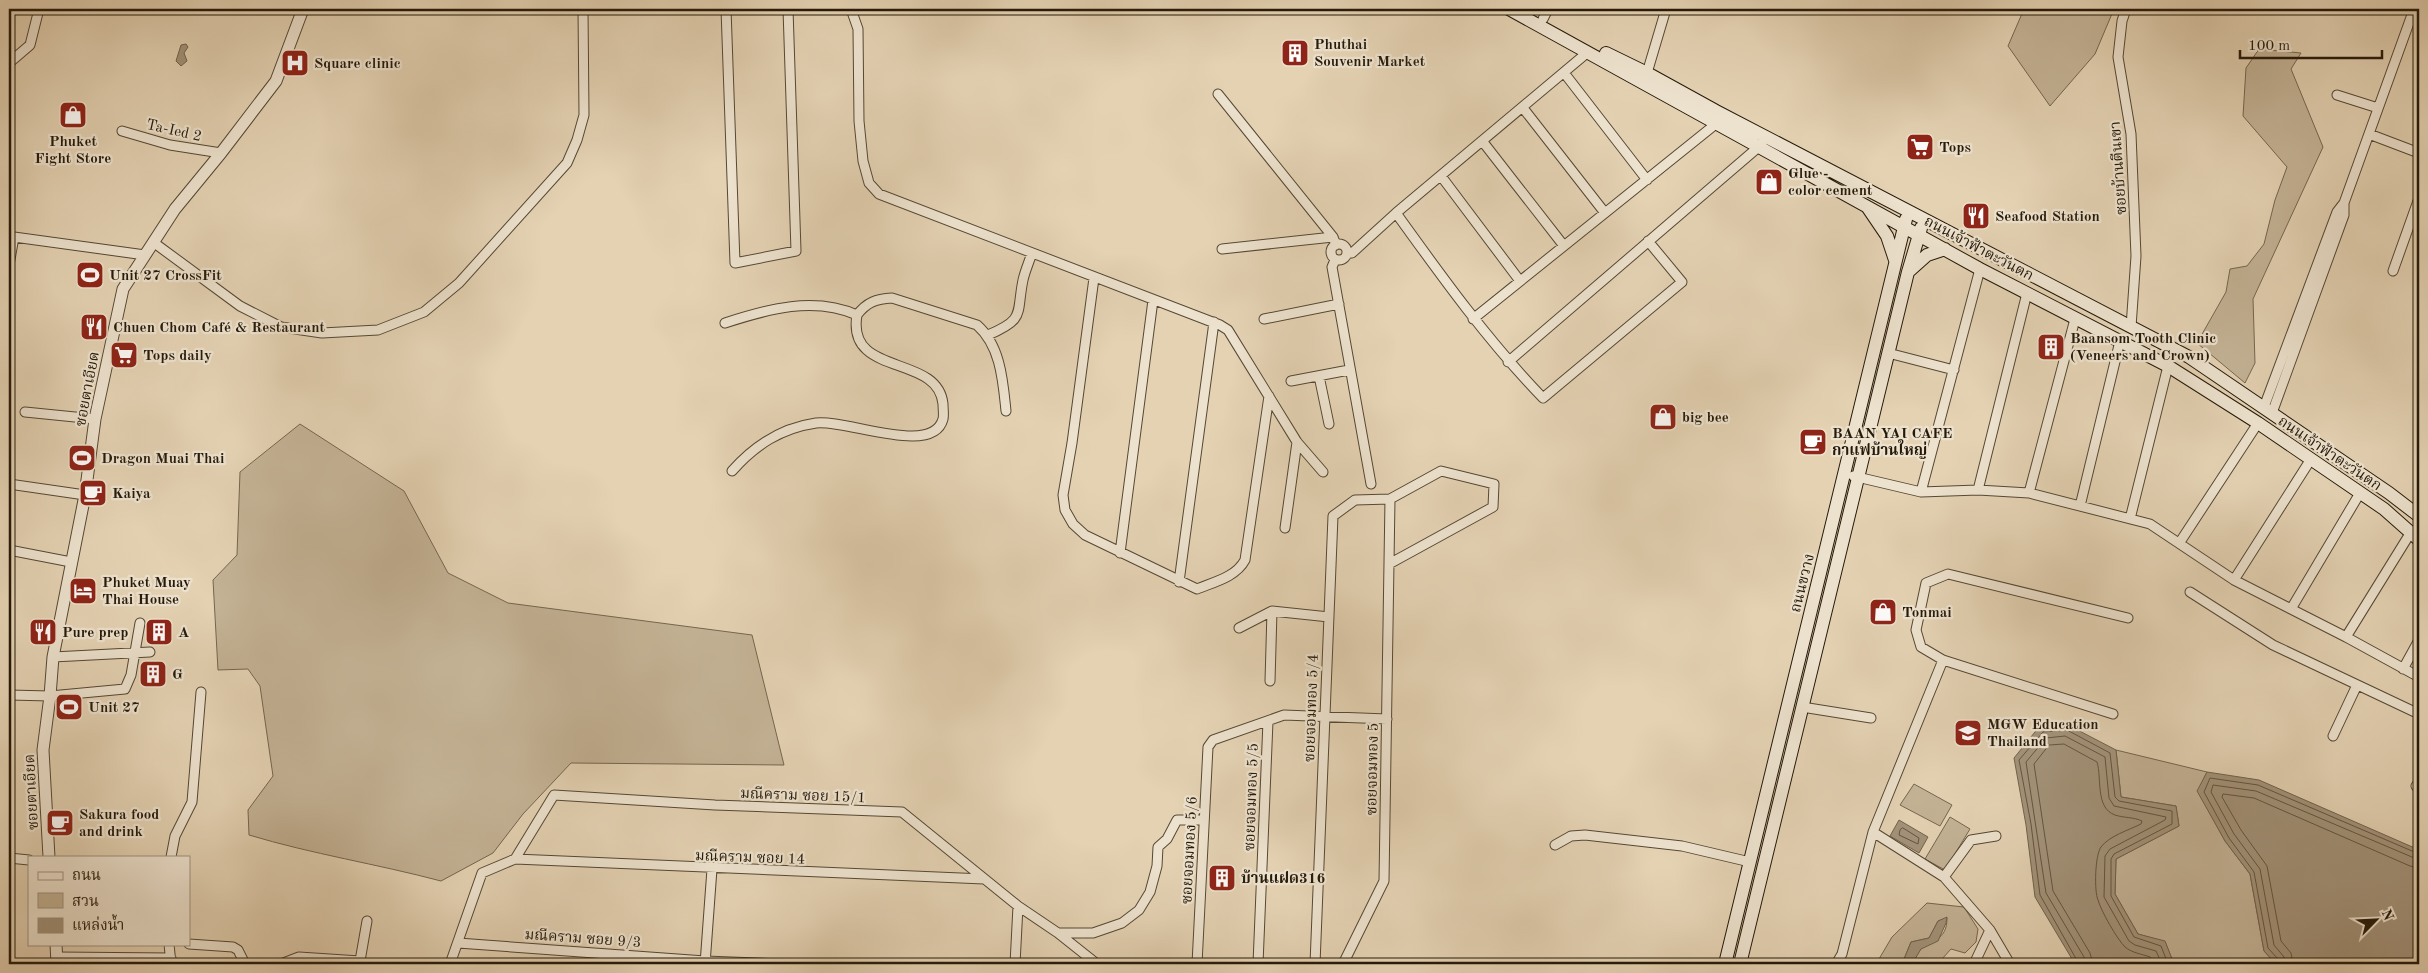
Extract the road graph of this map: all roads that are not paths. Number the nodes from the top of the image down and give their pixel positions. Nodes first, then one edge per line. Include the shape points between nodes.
1 (39, 9) edge
2 (303, 9) edge
3 (583, 9) edge
4 (726, 9) edge
5 (788, 9) edge
6 (852, 9) edge
7 (1509, 9) edge
8 (1525, 9) edge
9 (1666, 9) edge
10 (2126, 9) edge
11 (2414, 9) edge
12 (1546, 14) edge
13 (1588, 52) junction
14 (9, 63) edge
15 (1647, 73) junction
16 (1565, 74) junction
17 (1218, 94) dead end
18 (2337, 95) dead end
19 (1523, 108) junction
20 (2378, 108) junction
21 (1717, 123) junction
22 (122, 131) dead end
23 (2369, 134) junction
24 (1482, 142) junction
25 (1764, 142) junction
26 (221, 153) junction
27 (2419, 153) edge
28 (1441, 176) junction
29 (1647, 180) junction
30 (2419, 198) edge
31 (1866, 205) junction
32 (1910, 210) junction
33 (1396, 213) junction
34 (1605, 213) junction
35 (1926, 219) junction
36 (1904, 226) junction
37 (1918, 234) junction
38 (1334, 241) junction
39 (1648, 241) junction
40 (153, 242) junction
41 (1564, 246) junction
42 (1222, 249) dead end
43 (1945, 249) junction
44 (1032, 253) junction
45 (1348, 253) junction
46 (145, 255) junction
47 (1335, 260) junction
48 (1895, 263) junction
49 (9, 265) edge
50 (1980, 268) junction
51 (2393, 271) dead end
52 (1908, 272) junction
53 (1094, 278) junction
54 (1520, 281) junction
55 (2027, 293) junction
56 (1153, 300) junction
57 (1339, 304) junction
58 (857, 315) junction
59 (2075, 318) junction
60 (1264, 319) dead end
61 (1473, 319) junction
62 (1214, 322) junction
63 (725, 323) dead end
64 (2131, 327) junction
65 (988, 335) junction
66 (2120, 341) junction
67 (1888, 353) junction
68 (1508, 362) junction
69 (2168, 366) junction
70 (1349, 370) junction
71 (1954, 370) junction
72 (1320, 376) junction
73 (1291, 381) dead end
74 (1269, 396) junction
75 (2268, 410) junction
76 (25, 412) dead end
77 (1006, 412) dead end
78 (95, 419) junction
79 (2258, 423) junction
80 (1328, 424) dead end
81 (1297, 442) junction
82 (2311, 459) junction
83 (732, 470) dead end
84 (1323, 472) dead end
85 (1851, 476) junction
86 (9, 484) edge
87 (1371, 484) dead end
88 (1978, 490) junction
89 (1921, 492) junction
90 (2029, 493) junction
91 (2360, 493) junction
92 (85, 495) junction
93 (1390, 499) junction
94 (2080, 506) junction
95 (2419, 516) edge
96 (2130, 519) junction
97 (1285, 528) dead end
98 (2415, 536) edge
99 (2180, 542) junction
100 (9, 550) edge
101 (1120, 553) junction
102 (71, 562) junction
103 (1389, 564) junction
104 (2234, 580) junction
105 (1179, 582) junction
106 (2190, 592) dead end
107 (2290, 609) junction
108 (1272, 611) junction
109 (1329, 617) junction
110 (2128, 618) dead end
111 (140, 623) dead end
112 (1239, 628) dead end
113 (2346, 637) junction
114 (2419, 640) edge
115 (150, 652) dead end
116 (135, 653) junction
117 (52, 657) junction
118 (1943, 660) junction
119 (2402, 669) junction
120 (2419, 677) edge
121 (1270, 681) dead end
122 (2357, 685) junction
123 (201, 692) dead end
124 (9, 695) edge
125 (50, 696) junction
126 (1802, 707) junction
127 (2113, 714) dead end
128 (2419, 714) edge
129 (1325, 715) junction
130 (1871, 718) dead end
131 (1387, 719) junction
132 (1268, 721) junction
133 (2333, 736) dead end
134 (1204, 820) junction
135 (1761, 820) junction
136 (1774, 824) junction
137 (1873, 832) junction
138 (1996, 836) dead end
139 (1555, 845) dead end
140 (50, 856) edge
141 (171, 856) edge
142 (9, 858) edge
143 (515, 859) junction
144 (28, 860) edge
145 (1750, 862) junction
146 (712, 869) junction
147 (1944, 877) junction
148 (984, 879) junction
149 (1018, 906) junction
150 (367, 921) dead end
151 (1990, 930) junction
152 (1058, 932) junction
153 (458, 943) junction
154 (190, 944) edge
155 (56, 946) edge
156 (170, 946) edge
157 (57, 961) edge
158 (171, 961) edge
159 (705, 963) edge
160 (245, 964) edge
161 (281, 964) edge
162 (450, 964) edge
163 (784, 964) edge
164 (1015, 964) edge
165 (1096, 964) edge
166 (1197, 964) edge
167 (1258, 964) edge
168 (1315, 964) edge
169 (1343, 964) edge
170 (1725, 964) edge
171 (1740, 964) edge
172 (1836, 964) edge
173 (1974, 964) edge
174 (2010, 964) edge

1 - 14 street via 30,45
2 - 26 street, ซอยตาเอียด via 276,81
3 - 40 street via 584,115 578,140 567,164 459,283 424,312 378,330 322,333 281,327 240,306
4 - 5 street via 735,263 796,251
6 - 44 street via 858,30 859,121 869,183 879,194 898,203
7 - 13 main road, ถนนเจ้าฟ้าตะวันตก
8 - 12 main road, ถนนเจ้าฟ้าตะวันตก
9 - 15 street
10 - 64 street, ซอยบ้านตีนเขา via 2118,57 2131,134 2136,256
11 - 20 street
12 - 15 main road, ถนนเจ้าฟ้าตะวันตก via 1590,45
13 - 16 street
13 - 21 main road, ถนนเจ้าฟ้าตะวันตก
15 - 25 main road, ถนนเจ้าฟ้าตะวันตก
16 - 19 street
16 - 29 street
17 - 38 street
18 - 20 street
19 - 24 street
19 - 34 street
20 - 23 street
21 - 25 main road, ถนนเจ้าฟ้าตะวันตก
21 - 29 street
22 - 26 street, Ta-Ied 2 via 170,145
23 - 27 street
23 - 75 street via 2344,203 2337,212
24 - 28 street
24 - 41 street
25 - 31 main road, ถนนเจ้าฟ้าตะวันตก
25 - 32 main road, ถนนเจ้าฟ้าตะวันตก
25 - 39 street
26 - 40 street, ซอยตาเอียด via 175,209
28 - 33 street
28 - 54 street
29 - 34 street
30 - 51 street
31 - 36 main road, ถนนเจ้าฟ้าตะวันตก
31 - 48 main road via 1887,236
32 - 35 main road, ถนนเจ้าฟ้าตะวันตก
32 - 36 main road, ถนนขวาง
33 - 45 street
33 - 61 street
34 - 41 street
35 - 37 main road, ถนนขวาง
35 - 64 main road, ถนนเจ้าฟ้าตะวันตก
36 - 37 main road, ถนนเจ้าฟ้าตะวันตก
36 - 48 main road, ถนนขวาง
37 - 43 main road, ถนนเจ้าฟ้าตะวันตก
37 - 52 main road, ถนนขวาง
38 - 42 street
38 - 45 street via 1344,246
38 - 47 street via 1331,252
39 - 68 street
39 - 68 street via 1682,282 1543,398
40 - 46 street, ซอยตาเอียด
41 - 54 street
43 - 50 main road, ถนนเจ้าฟ้าตะวันตก
43 - 52 main road via 1927,255
44 - 53 street
44 - 65 street via 1017,315 1007,327
45 - 47 street via 1345,259
46 - 49 street via 14,237
46 - 78 street, ซอยตาเอียด via 123,288
47 - 57 street via 1332,267
48 - 85 main road, ถนนขวาง
50 - 55 main road, ถนนเจ้าฟ้าตะวันตก
50 - 71 street
52 - 67 main road, ถนนขวาง
53 - 56 street
53 - 101 street via 1063,495 1073,524 1085,535
54 - 61 street
55 - 59 main road, ถนนเจ้าฟ้าตะวันตก
55 - 88 street
56 - 62 street
56 - 101 street
57 - 60 street
57 - 70 street
58 - 63 street via 826,305 803,305 751,314
58 - 65 street via 868,303 892,298 971,323
58 - 83 street via 857,334 862,346 872,355 927,377 938,389 944,417 940,427 928,435 906,437 837,423 817,423 773,436 748,452
59 - 66 main road, ถนนเจ้าฟ้าตะวันตก
59 - 90 street
61 - 68 street
62 - 74 street via 1228,330
62 - 105 street
64 - 75 main road, ถนนเจ้าฟ้าตะวันตก via 2189,357
65 - 77 street via 1003,380
66 - 69 main road, ถนนเจ้าฟ้าตะวันตก
66 - 94 street
67 - 71 street
67 - 85 main road, ถนนขวาง
69 - 79 main road, ถนนเจ้าฟ้าตะวันตก
69 - 96 street
70 - 72 street
70 - 87 street
71 - 89 street
72 - 73 street
72 - 80 street
74 - 81 street
74 - 105 street via 1245,560 1241,567 1224,578 1197,589
75 - 95 main road, ถนนเจ้าฟ้าตะวันตก
76 - 78 street
78 - 92 street, ซอยตาเอียด
79 - 82 main road, ถนนเจ้าฟ้าตะวันตก
79 - 99 street
81 - 84 street
81 - 97 street
82 - 91 main road, ถนนเจ้าฟ้าตะวันตก
82 - 104 street
85 - 89 street
85 - 126 main road, ถนนขวาง
85 - 135 main road, ถนนขวาง
86 - 92 street
88 - 89 street
88 - 90 street
90 - 94 street
91 - 98 main road, ถนนเจ้าฟ้าตะวันตก
91 - 107 street
92 - 102 street, ซอยตาเอียด
93 - 103 street, ซอยจอมทอง 5
93 - 103 street via 1441,471 1494,484 1493,507
93 - 109 street, ซอยจอมทอง 5/4 via 1355,500 1333,516
94 - 96 street
96 - 99 street via 2150,524
98 - 113 street
99 - 104 street
100 - 102 street
101 - 105 street
102 - 117 street, ซอยตาเอียด
103 - 131 street, ซอยจอมทอง 5
104 - 107 street
106 - 122 street via 2273,645
107 - 113 street
108 - 109 street
108 - 112 street
108 - 121 street
109 - 129 street, ซอยจอมทอง 5/4
110 - 118 street via 1948,574 1926,583 1916,630 1921,647
111 - 116 street
113 - 119 street
114 - 119 street
115 - 116 street
116 - 117 street
116 - 125 street via 125,689
117 - 125 street, ซอยตาเอียด
118 - 127 street
118 - 137 street
119 - 120 street
122 - 128 street
122 - 133 street
123 - 141 street via 192,802 174,836
124 - 125 street
125 - 140 street, ซอยตาเอียด via 43,750
126 - 130 street
126 - 136 main road, ถนนขวาง
129 - 131 street
129 - 132 street via 1284,714
129 - 168 street, ซอยจอมทอง 5/4
131 - 169 street, ซอยจอมทอง 5 via 1384,881
132 - 134 street, ซอยจอมทอง 5/6 via 1214,740 1208,747
132 - 167 street, ซอยจอมทอง 5/5
134 - 152 street via 1177,820 1167,839 1158,847 1150,892 1139,910 1122,923 1093,933
134 - 166 street, ซอยจอมทอง 5/6
135 - 136 main road
135 - 145 main road, ถนนขวาง
136 - 171 main road, ถนนขวาง
137 - 147 street
137 - 172 street via 1842,954
138 - 147 street via 1971,840
139 - 145 street via 1571,836 1585,835 1682,846
142 - 144 street
143 - 146 street, มณีคราม ซอย 14
143 - 148 street, มณีคราม ซอย 15/1 via 554,795 902,812
143 - 153 street via 482,872
145 - 170 main road, ถนนขวาง
146 - 148 street, มณีคราม ซอย 14
146 - 159 street
147 - 151 street
148 - 149 street, มณีคราม ซอย 15/1
149 - 152 street, มณีคราม ซอย 15/1
149 - 164 street
150 - 161 street via 360,961 299,957
151 - 173 street
151 - 174 street
152 - 165 street, มณีคราม ซอย 15/1
153 - 159 street, มณีคราม ซอย 9/3
153 - 162 street
154 - 160 street via 233,947
155 - 157 street
156 - 158 street
157 - 158 street
159 - 163 street, มณีคราม ซอย 9/3

